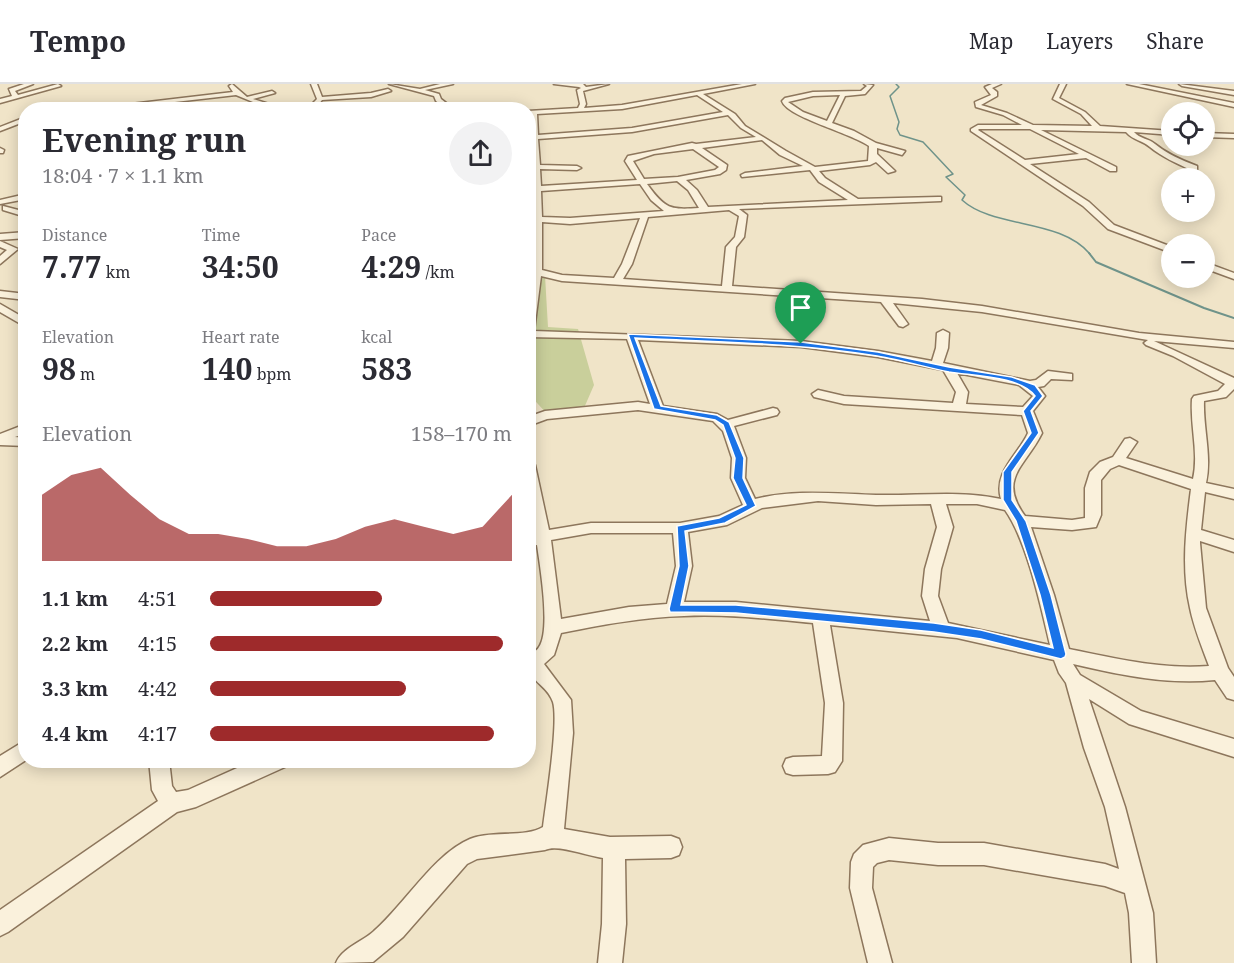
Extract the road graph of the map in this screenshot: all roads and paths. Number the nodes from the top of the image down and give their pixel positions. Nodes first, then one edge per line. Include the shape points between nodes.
1 (30, 84) edge
2 (229, 84) edge
3 (314, 84) edge
4 (321, 84) edge
5 (392, 84) edge
6 (450, 84) edge
7 (557, 84) edge
8 (606, 84) edge
9 (752, 84) edge
10 (867, 84) edge
11 (998, 84) edge
12 (1063, 84) edge
13 (1130, 84) edge
14 (1150, 84) edge
15 (1182, 84) edge
16 (1218, 84) edge
17 (58, 86) dead end
18 (1142, 87) junction
19 (1234, 87) edge
20 (584, 88) junction
21 (1207, 88) junction
22 (388, 91) dead end
23 (423, 92) junction
24 (236, 93) junction
25 (273, 93) dead end
26 (844, 93) junction
27 (1234, 93) edge
28 (700, 94) junction
29 (17, 97) junction
30 (246, 98) junction
31 (320, 99) junction
32 (0, 101) edge
33 (170, 102) edge
34 (259, 102) edge
35 (318, 102) edge
36 (441, 102) edge
37 (1060, 102) junction
38 (1234, 105) edge
39 (1055, 108) dead end
40 (579, 111) junction
41 (536, 113) edge
42 (728, 113) junction
43 (18, 122) edge
44 (829, 123) junction
45 (1029, 128) junction
46 (1098, 128) junction
47 (0, 129) edge
48 (632, 130) junction
49 (1128, 130) junction
50 (1161, 132) edge
51 (1215, 135) edge
52 (1234, 136) edge
53 (536, 137) edge
54 (640, 137) dead end
55 (704, 138) dead end
56 (764, 138) junction
57 (686, 141) dead end
58 (724, 142) junction
59 (648, 144) dead end
60 (695, 147) junction
61 (872, 149) junction
62 (654, 152) junction
63 (902, 153) dead end
64 (1089, 156) junction
65 (1023, 163) junction
66 (577, 168) dead end
67 (1113, 168) dead end
68 (1194, 168) dead end
69 (813, 169) junction
70 (891, 171) dead end
71 (536, 172) edge
72 (733, 173) junction
73 (678, 179) junction
74 (776, 180) dead end
75 (640, 182) junction
76 (536, 183) edge
77 (537, 189) junction
78 (536, 193) edge
79 (743, 197) dead end
80 (938, 199) dead end
81 (18, 200) edge
82 (855, 201) junction
83 (4, 206) edge
84 (705, 210) junction
85 (745, 210) junction
86 (18, 212) edge
87 (676, 213) junction
88 (536, 214) edge
89 (644, 215) junction
90 (538, 219) junction
91 (18, 236) edge
92 (0, 237) edge
93 (0, 244) edge
94 (1161, 246) edge
95 (0, 261) edge
96 (1215, 269) edge
97 (537, 272) junction
98 (536, 276) edge
99 (1234, 276) edge
100 (617, 281) junction
101 (727, 289) junction
102 (5, 295) edge
103 (885, 300) junction
104 (0, 307) edge
105 (18, 319) edge
106 (903, 324) dead end
107 (536, 333) edge
108 (943, 333) dead end
109 (631, 336) junction
110 (1139, 336) junction
111 (1234, 345) edge
112 (942, 368) junction
113 (1068, 377) dead end
114 (1233, 383) edge
115 (1029, 385) junction
116 (818, 394) dead end
117 (657, 407) junction
118 (954, 407) junction
119 (1027, 411) junction
120 (773, 412) dead end
121 (536, 419) edge
122 (726, 424) junction
123 (18, 432) edge
124 (0, 440) edge
125 (18, 441) edge
126 (1130, 442) dead end
127 (1118, 460) junction
128 (1198, 486) junction
129 (1234, 494) edge
130 (937, 499) junction
131 (752, 506) junction
132 (1010, 506) junction
133 (1021, 521) junction
134 (680, 528) junction
135 (1194, 533) junction
136 (538, 538) edge
137 (1234, 546) edge
138 (674, 609) junction
139 (820, 616) junction
140 (554, 627) junction
141 (942, 629) junction
142 (1061, 654) junction
143 (536, 658) edge
144 (536, 670) edge
145 (1220, 672) junction
146 (1074, 680) junction
147 (1234, 692) edge
148 (1234, 748) edge
149 (18, 755) edge
150 (793, 766) dead end
151 (0, 768) edge
152 (160, 768) edge
153 (261, 768) edge
154 (172, 802) junction
155 (551, 835) junction
156 (671, 847) dead end
157 (614, 848) junction
158 (1134, 885) junction
159 (0, 924) edge
160 (348, 963) edge
161 (610, 963) edge
162 (880, 963) edge
163 (1144, 963) edge

1 - 29 street via 12,90
2 - 24 street
3 - 4 street
3 - 31 street
5 - 23 street
6 - 23 street
7 - 20 street
8 - 20 street
9 - 28 street
10 - 26 street via 871,86 863,93
11 - 45 street via 988,87 994,92 993,97 980,100 977,105 1005,114
12 - 37 street via 1055,96
13 - 18 street
14 - 18 street
15 - 21 street
16 - 19 street
16 - 21 street
17 - 29 street
18 - 38 street
20 - 40 street via 580,90
21 - 27 street
22 - 31 street
23 - 36 street via 437,95
24 - 30 street
24 - 33 street
25 - 30 street
26 - 44 street
26 - 44 street via 813,94 784,102
28 - 40 street
28 - 42 street
29 - 32 street
30 - 34 street
31 - 35 street
37 - 39 street
37 - 46 street via 1083,113
40 - 41 street
42 - 48 street
42 - 56 street
43 - 47 street
44 - 61 street via 861,136
45 - 46 street
45 - 64 street
45 - 65 street via 974,130
46 - 49 street
48 - 53 street
48 - 54 street
49 - 50 street
49 - 68 street via 1136,140
51 - 52 street
55 - 58 street via 716,137
56 - 58 street
56 - 69 street
57 - 60 street
58 - 60 street
59 - 62 street
60 - 62 street
60 - 72 street
61 - 63 street
61 - 69 street via 873,160 865,165
61 - 70 street
62 - 75 street via 629,160
64 - 65 street
64 - 67 street
65 - 94 street via 1086,204 1112,227
66 - 71 street
69 - 72 street
69 - 82 street via 822,180
72 - 73 street
72 - 74 street
73 - 75 street
73 - 84 street via 695,192
75 - 77 street
75 - 87 street via 663,207
76 - 77 street
77 - 78 street
79 - 85 street
80 - 82 street
81 - 83 street
82 - 85 street
83 - 86 street
84 - 85 street
84 - 87 street
85 - 101 street via 739,237 731,247
87 - 89 street
88 - 90 street
89 - 90 street via 570,222
89 - 100 street via 632,258
90 - 97 street
91 - 92 street
93 - 95 street via 13,249
96 - 99 street
97 - 98 street
97 - 100 street via 562,278
100 - 101 street
101 - 103 street
102 - 104 street
103 - 106 street
103 - 110 street via 982,309
104 - 105 street
107 - 109 street
108 - 112 street
109 - 112 street via 801,344 878,354
109 - 117 street
110 - 111 street
110 - 114 street
112 - 115 street
112 - 118 street via 962,392 960,405
113 - 115 street via 1048,375 1040,383
114 - 128 street via 1222,394 1198,399 1203,465
115 - 119 street via 1039,396
116 - 118 street via 844,400
117 - 121 street via 622,407
117 - 122 street via 717,418
118 - 119 street
119 - 132 street via 1035,433 1008,472
120 - 122 street
122 - 131 street via 739,458 738,478
123 - 124 street
124 - 125 street
126 - 127 street
127 - 128 street
127 - 133 street via 1106,464 1093,484 1091,523
128 - 129 street
128 - 135 street
130 - 131 street via 818,496
130 - 132 street via 977,499
130 - 141 street via 945,527 930,596
131 - 134 street via 722,521
132 - 133 street
133 - 142 street
134 - 136 street via 591,528
134 - 138 street via 684,566
135 - 137 street
135 - 145 street via 1198,608
136 - 140 street
138 - 139 street
138 - 140 street
139 - 141 street
139 - 150 street via 834,703 832,761 828,765
140 - 143 street via 550,647
141 - 142 street
142 - 145 street via 1163,673
142 - 146 street
144 - 155 street via 562,700 563,733
145 - 147 street
146 - 148 street via 1136,718
146 - 158 street via 1115,807
149 - 151 street
152 - 154 street via 162,790
153 - 154 street via 189,801
154 - 159 street
155 - 157 street via 571,843
155 - 160 street via 537,841 475,848 459,856 386,938
156 - 157 street
157 - 161 street
158 - 162 street via 1105,875 984,854 889,849 872,853 862,862 861,882
158 - 163 street via 1141,913

